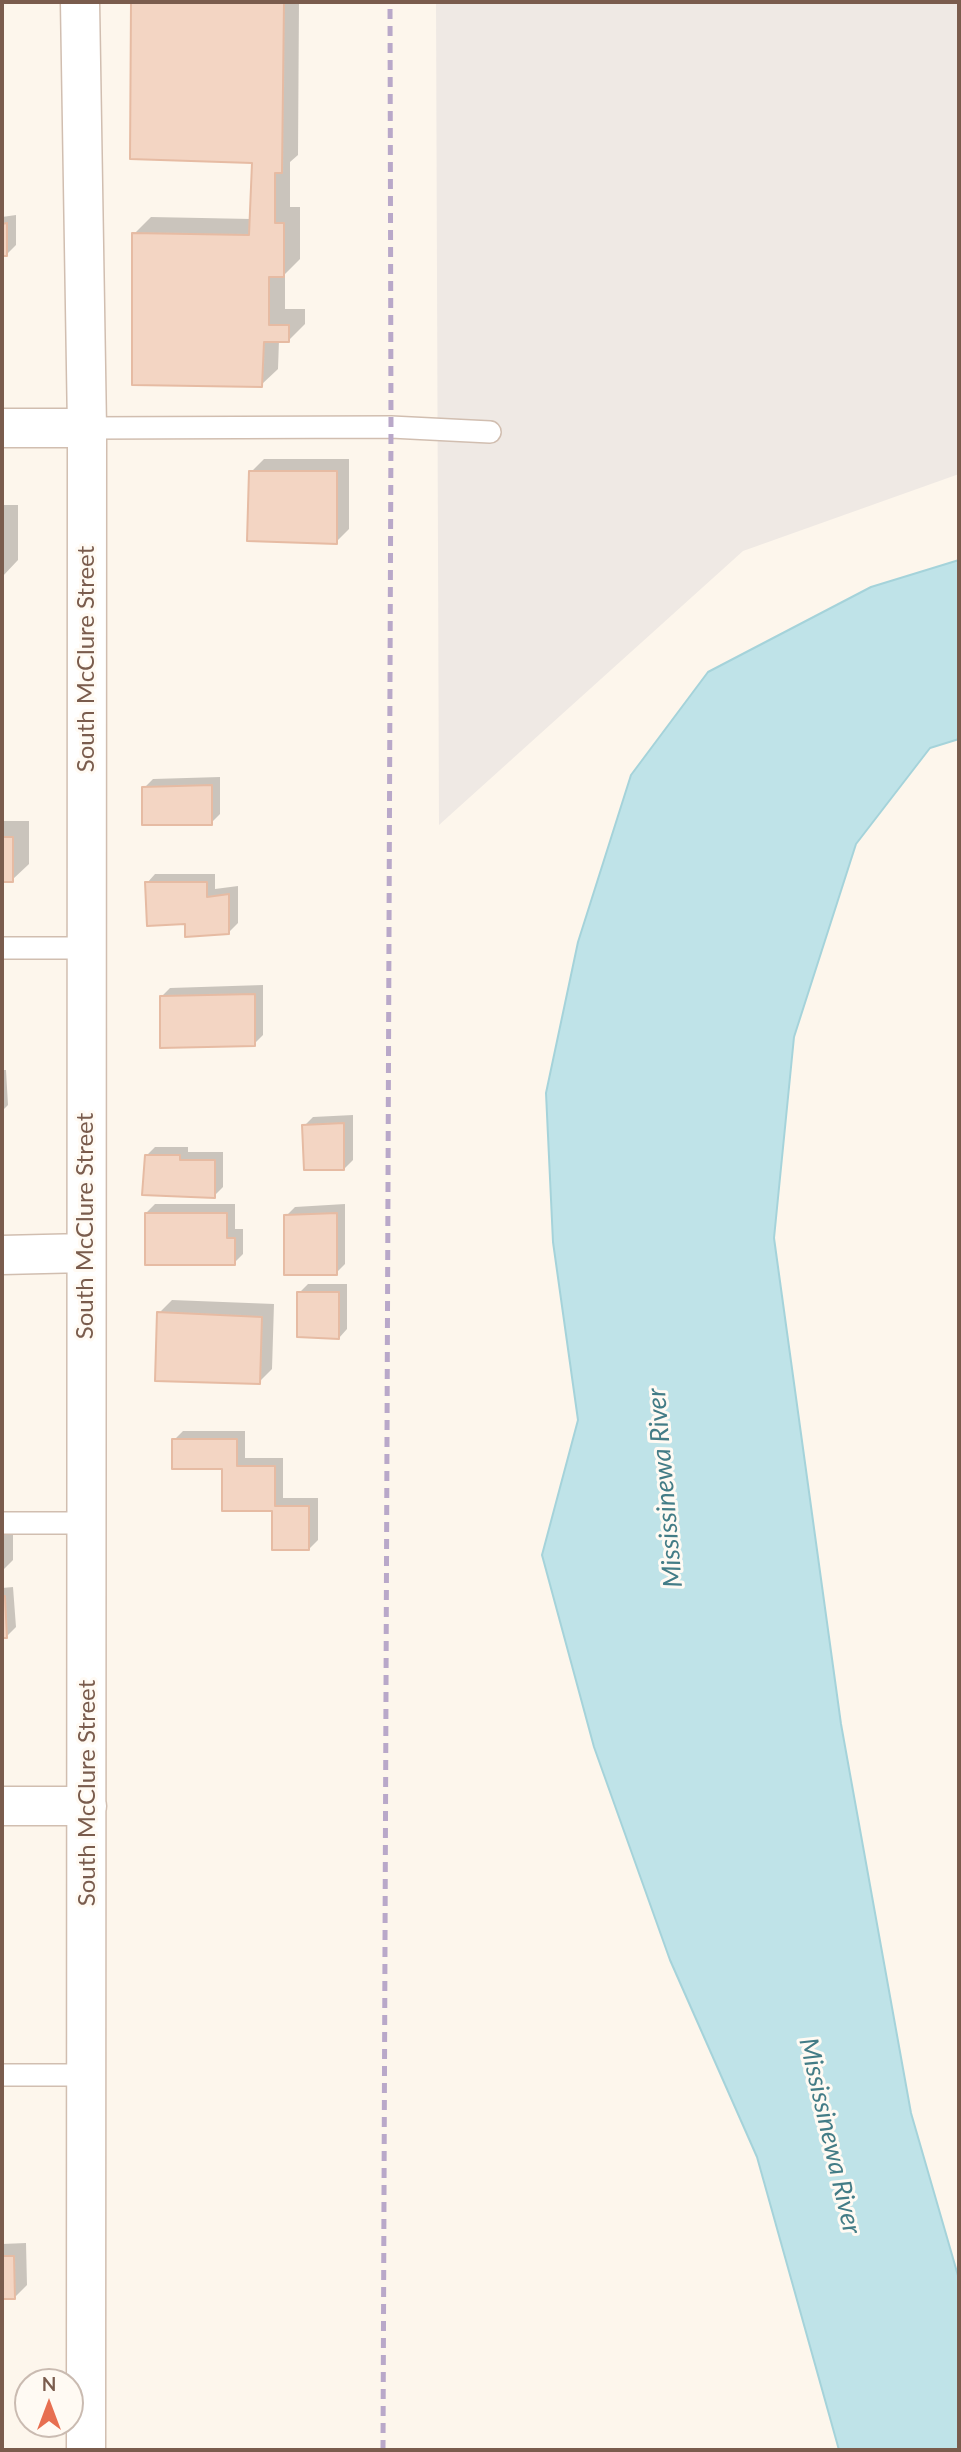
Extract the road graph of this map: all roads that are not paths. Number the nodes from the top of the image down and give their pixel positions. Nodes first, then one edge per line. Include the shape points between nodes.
1 (80, 2) edge
2 (2, 428) edge
3 (87, 428) junction
4 (490, 432) dead end
5 (2, 948) edge
6 (86, 948) junction
7 (85, 1253) junction
8 (2, 1255) edge
9 (2, 1523) edge
10 (86, 1523) junction
11 (2, 1806) edge
12 (87, 1806) junction
13 (2, 2075) edge
14 (87, 2075) junction
15 (86, 2450) edge

1 - 3 street, South McClure Street
2 - 3 street
3 - 4 lane via 391,427
3 - 6 street, South McClure Street
5 - 6 lane
6 - 7 street, South McClure Street
7 - 8 street
7 - 10 street, South McClure Street
9 - 10 lane
10 - 12 street, South McClure Street
11 - 12 street
12 - 14 street, South McClure Street
13 - 14 lane
14 - 15 street, South McClure Street

